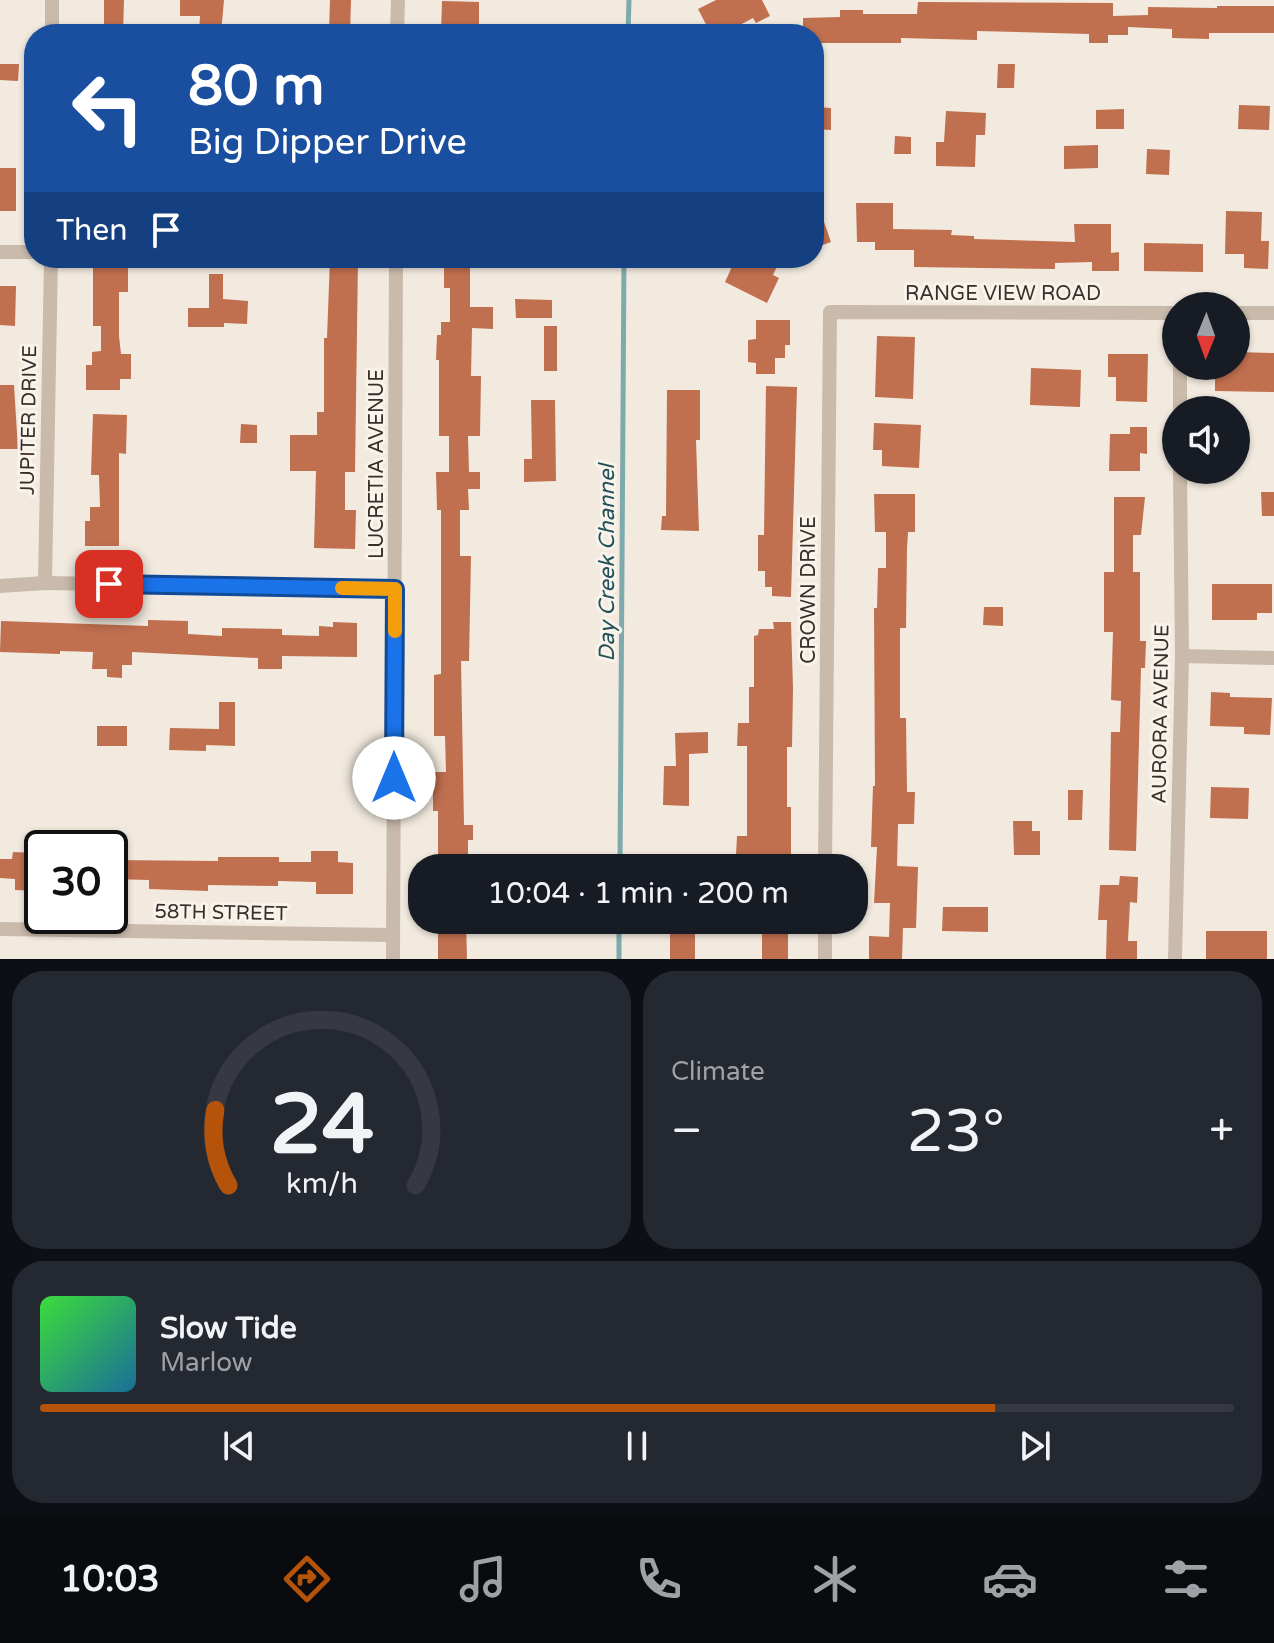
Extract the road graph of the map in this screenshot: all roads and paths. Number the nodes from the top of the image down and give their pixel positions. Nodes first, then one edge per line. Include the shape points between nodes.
1 (52, 0) edge
2 (398, 0) edge
3 (52, 24) edge
4 (397, 24) edge
5 (0, 252) edge
6 (24, 252) edge
7 (51, 268) edge
8 (396, 268) edge
9 (830, 312) joint
10 (1162, 313) edge
11 (1250, 313) edge
12 (1274, 313) edge
13 (1180, 484) edge
14 (45, 583) junction
15 (0, 586) edge
16 (395, 589) junction
17 (1182, 656) junction
18 (1274, 658) edge
19 (825, 854) edge
20 (0, 929) edge
21 (825, 934) edge
22 (393, 935) junction
23 (393, 959) edge
24 (825, 959) edge
25 (1175, 959) edge

1 - 3 street
2 - 4 street
5 - 6 street
7 - 14 street, JUPITER DRIVE
8 - 16 street, LUCRETIA AVENUE
9 - 10 street, RANGE VIEW ROAD
9 - 19 street, CROWN DRIVE
11 - 12 street
13 - 17 street, AURORA AVENUE
14 - 15 street
14 - 16 street
16 - 22 street, LUCRETIA AVENUE
17 - 18 street
17 - 25 street, AURORA AVENUE
20 - 22 street, 58TH STREET
21 - 24 street
22 - 23 street, LUCRETIA AVENUE

